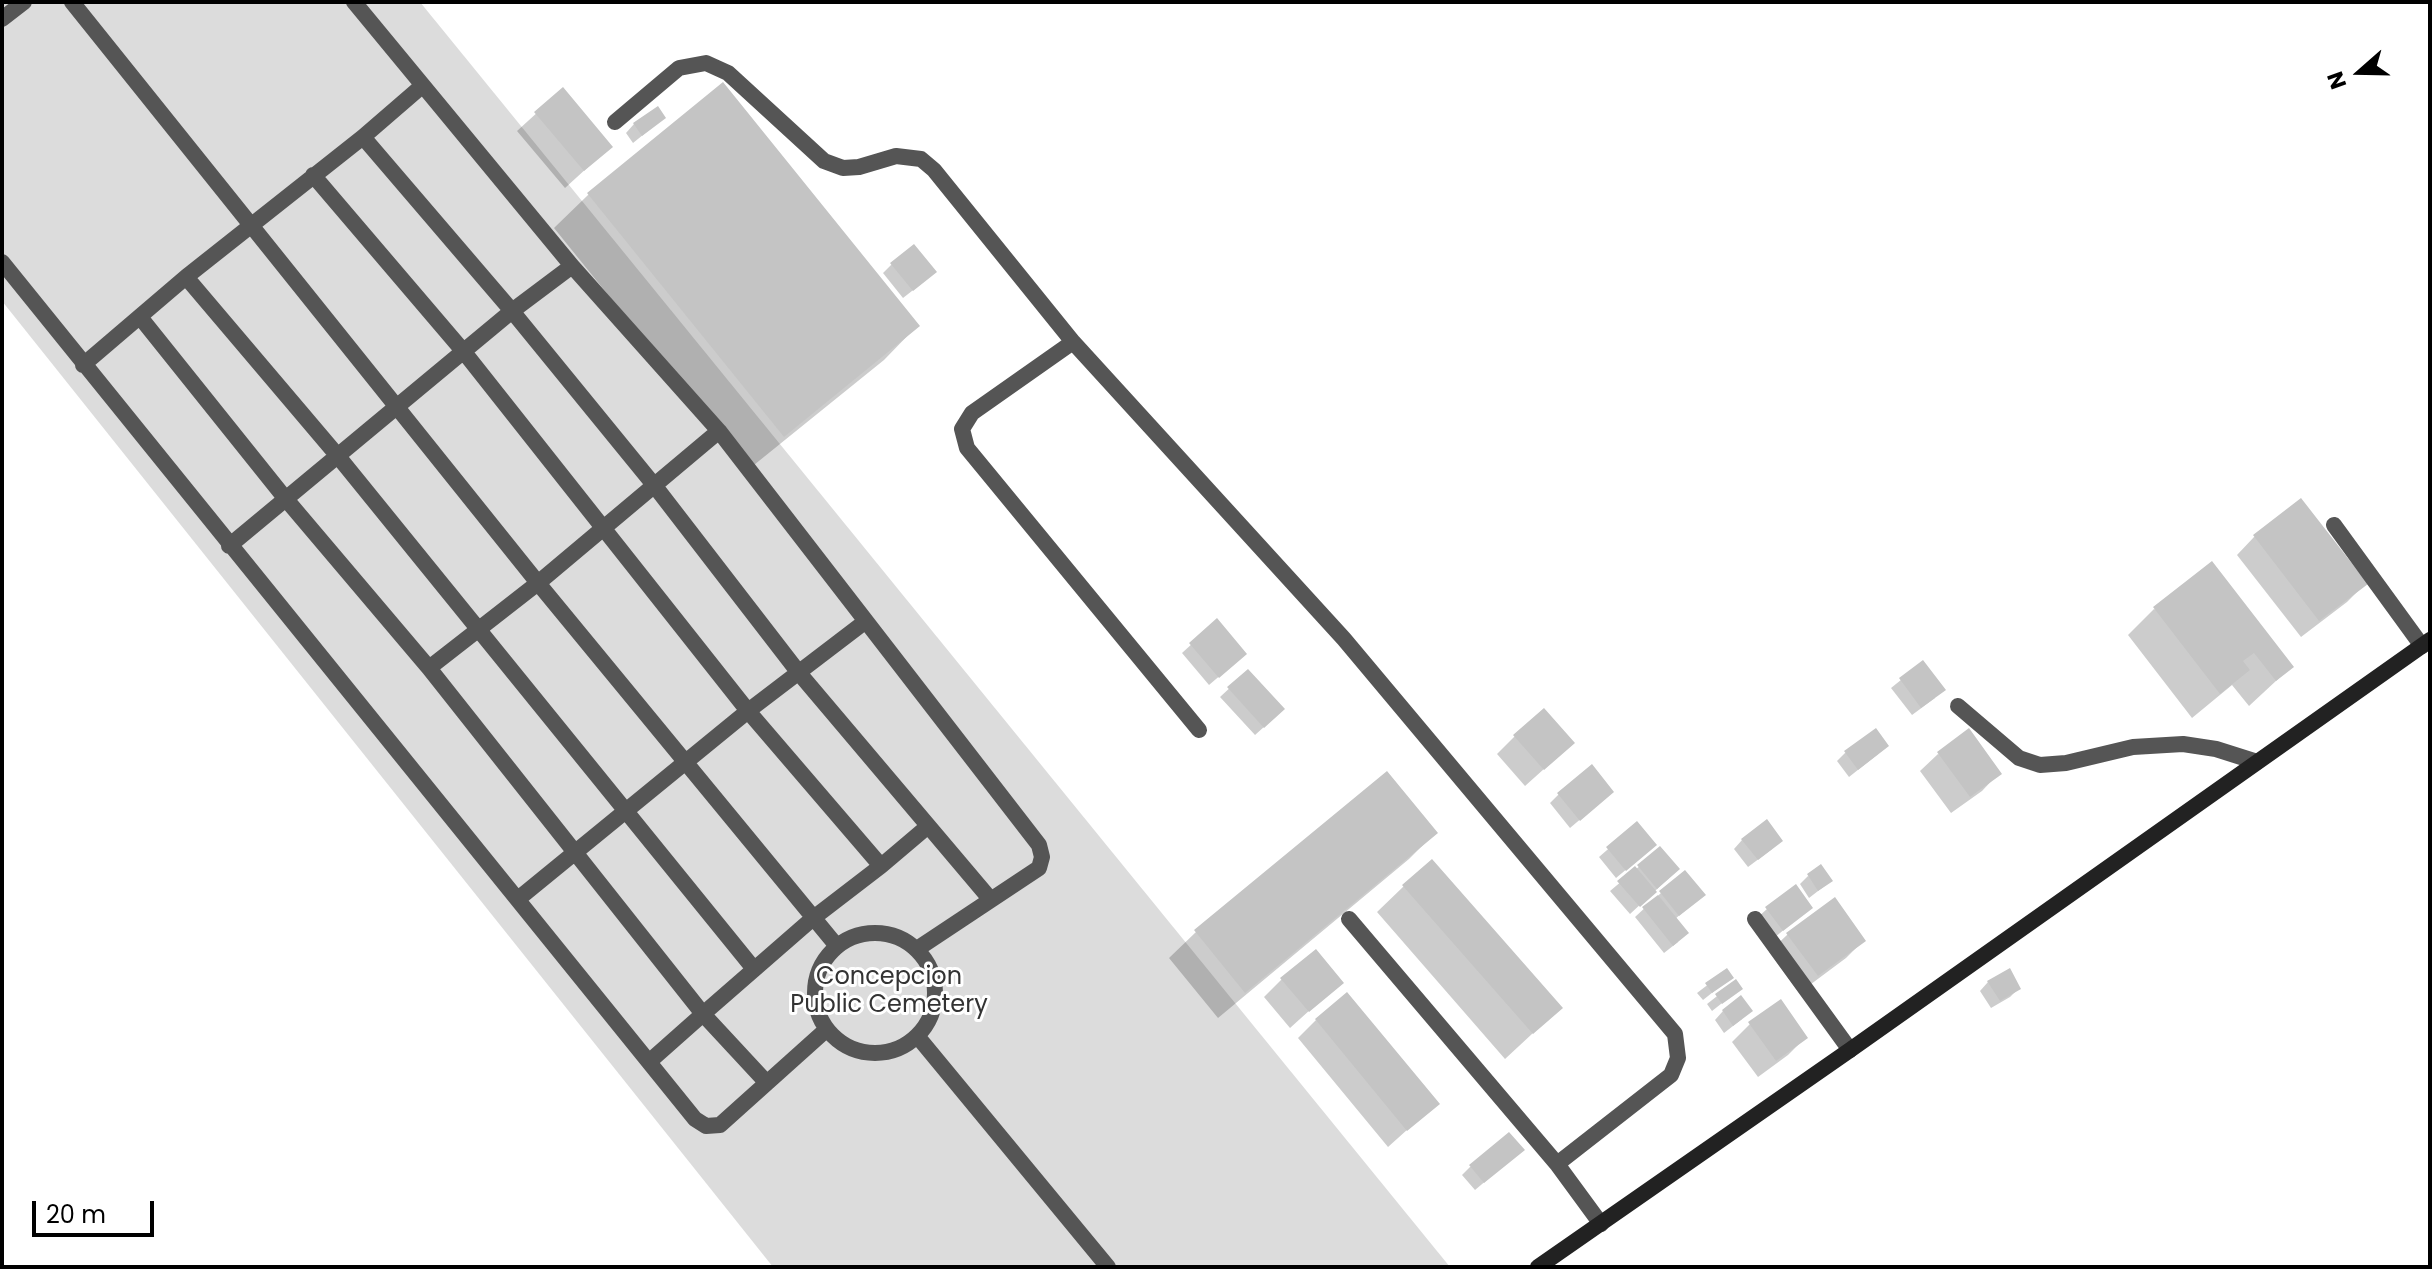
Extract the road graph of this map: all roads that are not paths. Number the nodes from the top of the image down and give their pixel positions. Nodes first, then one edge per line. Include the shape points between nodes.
1 (24, 2) edge
2 (72, 2) edge
3 (354, 2) edge
4 (2, 19) edge
5 (422, 86) junction
6 (615, 122) dead end
7 (363, 137) junction
8 (313, 175) junction
9 (251, 225) junction
10 (2, 262) edge
11 (572, 266) junction
12 (186, 277) junction
13 (512, 311) junction
14 (140, 317) junction
15 (1073, 342) junction
16 (464, 352) junction
17 (83, 365) junction
18 (398, 406) junction
19 (719, 431) junction
20 (337, 455) junction
21 (654, 485) junction
22 (285, 498) junction
23 (2334, 525) dead end
24 (601, 528) junction
25 (229, 546) junction
26 (538, 583) junction
27 (866, 621) junction
28 (478, 630) junction
29 (2426, 643) edge
30 (429, 668) junction
31 (799, 673) junction
32 (1958, 706) dead end
33 (748, 711) junction
34 (1199, 730) dead end
35 (687, 762) junction
36 (2257, 762) junction
37 (625, 811) junction
38 (927, 827) junction
39 (574, 853) junction
40 (881, 866) junction
41 (518, 899) junction
42 (991, 900) junction
43 (812, 919) junction
44 (1349, 919) dead end
45 (1755, 919) dead end
46 (836, 945) junction
47 (917, 949) junction
48 (754, 969) junction
49 (703, 1014) junction
50 (827, 1029) junction
51 (918, 1037) junction
52 (1850, 1050) junction
53 (650, 1061) junction
54 (767, 1083) junction
55 (1557, 1164) junction
56 (1601, 1224) junction
57 (1108, 1267) edge
58 (1538, 1267) edge

1 - 4 street
2 - 9 street
3 - 5 street
5 - 7 street
5 - 11 street
6 - 15 street via 679,68 706,63 728,73 824,161 843,168 896,156 921,159
7 - 8 street
7 - 13 street
8 - 9 street
8 - 16 street
9 - 12 street
9 - 18 street
10 - 17 street
11 - 13 street
11 - 19 street
12 - 14 street
12 - 20 street
13 - 16 street
13 - 21 street
14 - 17 street
14 - 22 street
15 - 34 street via 972,413 962,429 967,448
15 - 55 street via 1344,639 1675,1034 1678,1058 1671,1075
16 - 18 street
16 - 24 street
17 - 25 street
18 - 20 street
18 - 26 street
19 - 21 street
19 - 27 street
20 - 22 street
20 - 28 street
21 - 24 street
21 - 31 street
22 - 25 street
22 - 30 street
23 - 29 street
24 - 26 street
24 - 33 street
25 - 41 street
26 - 28 street
26 - 35 street
27 - 31 street
27 - 42 street via 1039,845 1039,868
28 - 30 street
28 - 37 street
29 - 36 street
30 - 39 street
31 - 33 street
31 - 38 street
32 - 36 street via 2019,758 2040,765 2133,747 2183,744
33 - 35 street
33 - 40 street
35 - 37 street
35 - 43 street
36 - 52 street
37 - 39 street
37 - 48 street
38 - 40 street
38 - 42 street
39 - 41 street
39 - 49 street
40 - 43 street
41 - 53 street
42 - 47 street
43 - 46 street
43 - 48 street
44 - 55 street
45 - 52 street
46 - 47 street via 862,933 892,934
46 - 50 street via 818,971 814,1001
47 - 51 street via 934,977 934,1009
48 - 49 street
49 - 53 street
49 - 54 street
50 - 51 street via 854,1050 887,1053
50 - 54 street
51 - 57 street
52 - 56 street
53 - 54 street via 706,1126 720,1125
55 - 56 street
56 - 58 street

